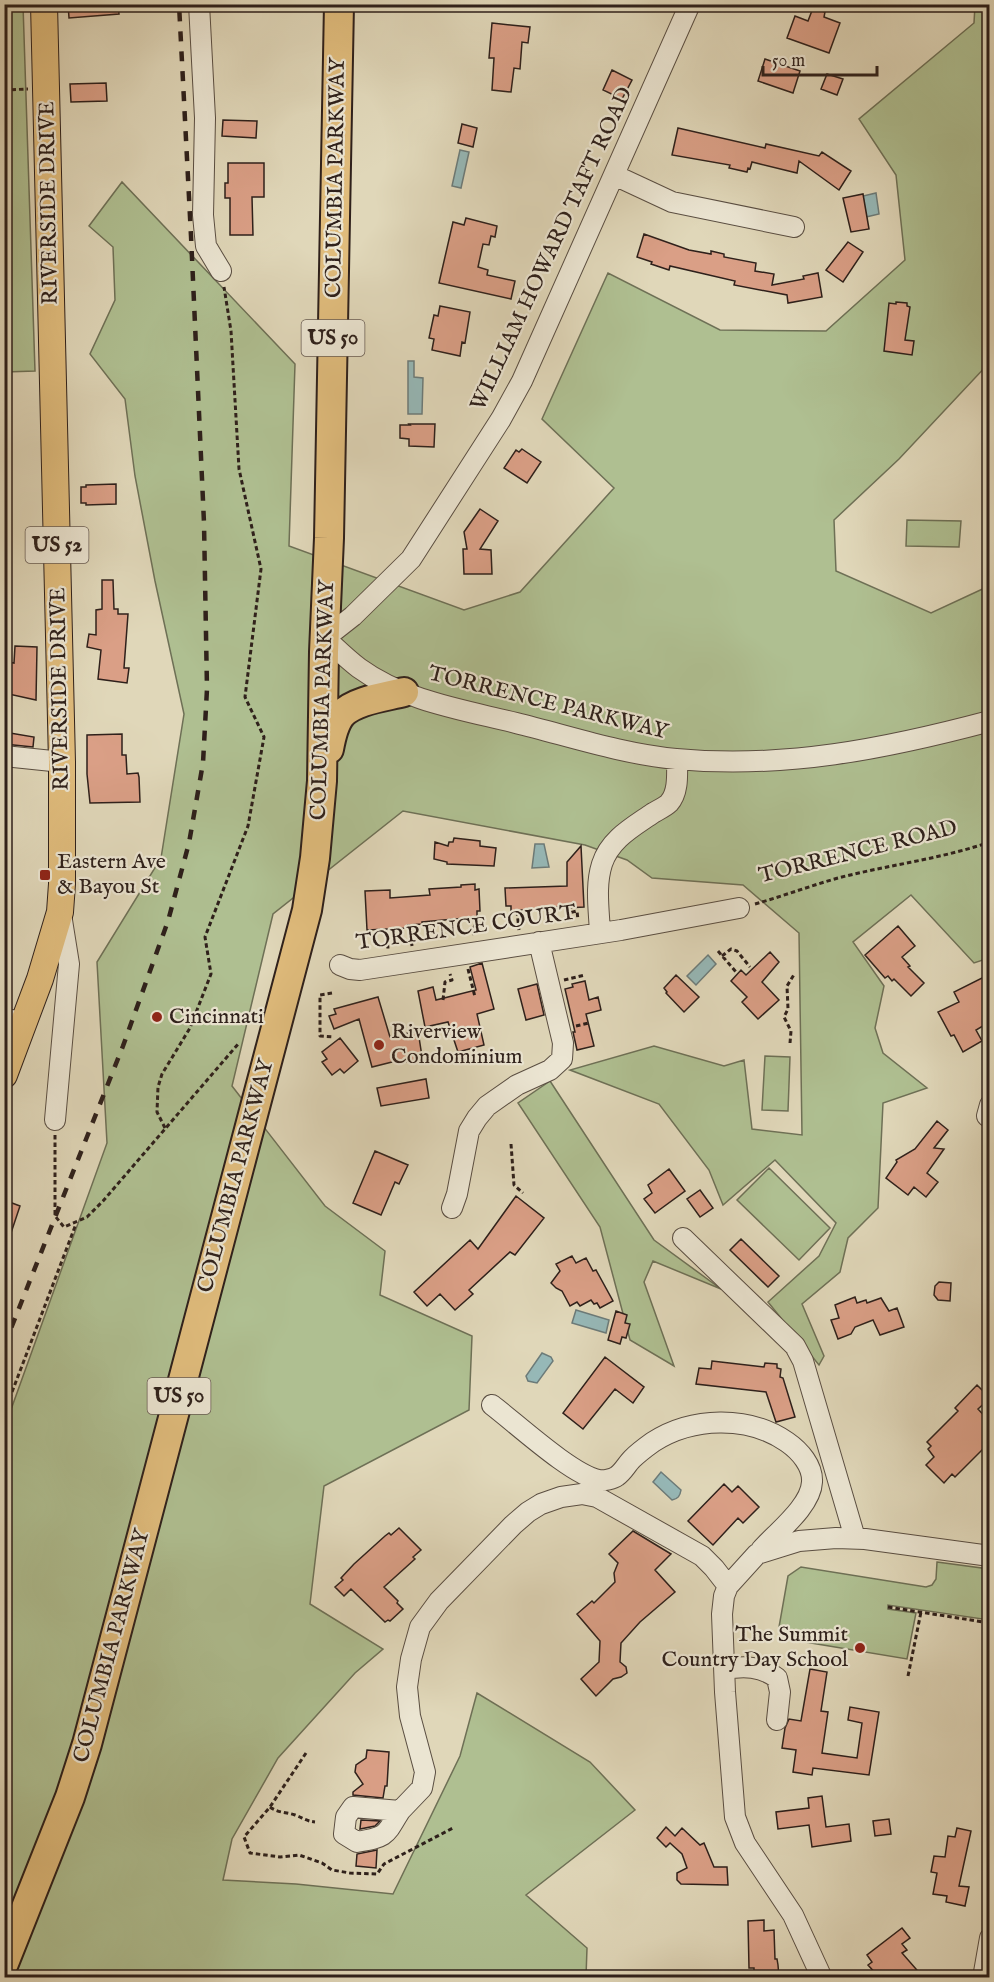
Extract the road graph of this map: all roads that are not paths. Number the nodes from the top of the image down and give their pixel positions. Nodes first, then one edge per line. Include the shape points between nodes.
1 (44, 4) edge
2 (199, 4) edge
3 (339, 4) edge
4 (690, 4) edge
5 (614, 176) junction
6 (794, 227) dead end
7 (221, 271) road end
8 (325, 638) junction
9 (404, 692) junction
10 (990, 721) edge
11 (4, 756) edge
12 (677, 759) junction
13 (62, 762) junction
14 (322, 781) junction
15 (739, 908) road end
16 (60, 912) junction
17 (600, 933) junction
18 (543, 934) junction
19 (340, 964) dead end
20 (14, 1021) edge
21 (4, 1075) edge
22 (55, 1120) road end
23 (452, 1208) dead end
24 (684, 1238) dead end
25 (492, 1405) dead end
26 (855, 1538) junction
27 (758, 1554) junction
28 (990, 1556) edge
29 (728, 1586) junction
30 (724, 1669) junction
31 (777, 1720) dead end
32 (400, 1811) dead end
33 (990, 1938) edge
34 (4, 1963) edge
35 (822, 1977) edge
36 (983, 1977) edge

1 - 13 main road, RIVERSIDE DRIVE / US 52
2 - 7 street via 205,118 203,215 206,246
3 - 8 highway, COLUMBIA PARKWAY / US 50
4 - 5 street, WILLIAM HOWARD TAFT ROAD
5 - 6 street via 672,202
5 - 8 street, WILLIAM HOWARD TAFT ROAD via 522,381 501,419 411,559
8 - 9 street, TORRENCE PARKWAY via 360,668
8 - 14 highway, COLUMBIA PARKWAY / US 50
9 - 12 street, TORRENCE PARKWAY via 632,753
9 - 14 highway via 356,705 341,715 332,734
10 - 12 street, TORRENCE PARKWAY via 916,741 802,759
11 - 13 street
12 - 17 street, TORRENCE COURT via 678,777 670,802 617,839 602,863 597,905
13 - 16 main road, RIVERSIDE DRIVE / US 52
14 - 34 highway, COLUMBIA PARKWAY / US 50 via 307,910 87,1744
15 - 17 street, TORRENCE COURT
16 - 20 main road, RIVERSIDE DRIVE / US 52 via 53,940
16 - 22 street via 69,964
17 - 18 street, TORRENCE COURT
18 - 19 street, TORRENCE COURT via 360,969
18 - 23 street via 563,1043 562,1059 550,1070 517,1084 477,1118 469,1131
20 - 21 main road, RIVERSIDE DRIVE / US 52
24 - 26 street via 795,1346 803,1361
25 - 27 street via 581,1474 602,1481 616,1477 652,1443 697,1425 734,1423 778,1436 805,1460 812,1473 812,1484 804,1507
26 - 27 street via 799,1540
26 - 28 street
27 - 29 street
29 - 30 street via 722,1614
29 - 32 street via 702,1556 597,1497 582,1494 541,1503 513,1525 439,1601 420,1627 407,1687 410,1716 425,1772 422,1788
30 - 31 street via 755,1667 777,1678
30 - 35 street via 736,1821 745,1843 793,1916
33 - 36 street

